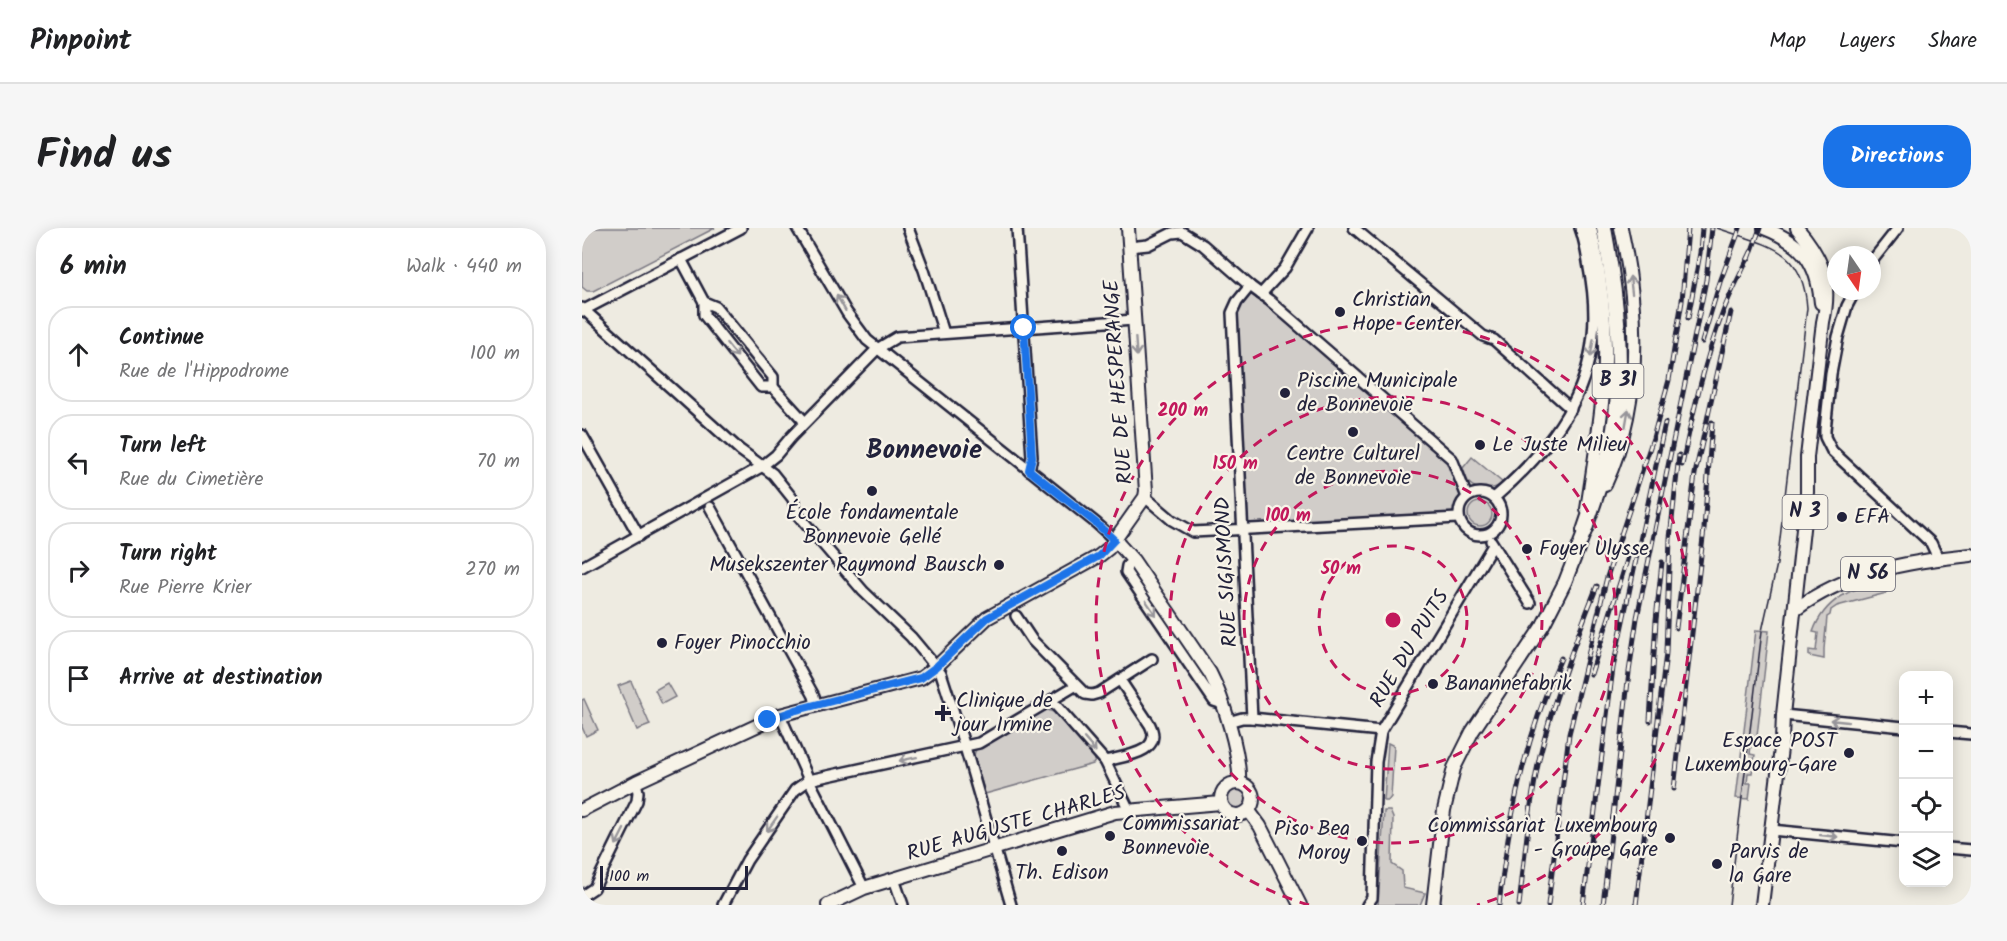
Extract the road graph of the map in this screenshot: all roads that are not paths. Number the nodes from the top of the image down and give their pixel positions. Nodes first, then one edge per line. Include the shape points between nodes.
1 (741, 228) edge
2 (797, 228) edge
3 (908, 228) edge
4 (1017, 228) edge
5 (1128, 228) edge
6 (1308, 228) edge
7 (1356, 228) edge
8 (1580, 228) edge
9 (1590, 228) edge
10 (1604, 228) edge
11 (1621, 228) edge
12 (1764, 228) edge
13 (1797, 228) edge
14 (1898, 228) edge
15 (1129, 247) junction
16 (1881, 250) edge
17 (681, 259) junction
18 (1250, 286) junction
19 (1261, 294) junction
20 (1850, 300) edge
21 (704, 302) junction
22 (583, 310) edge
23 (1134, 320) junction
24 (1823, 322) junction
25 (1024, 328) junction
26 (944, 333) junction
27 (877, 349) junction
28 (773, 387) junction
29 (1571, 409) junction
30 (806, 422) junction
31 (582, 435) edge
32 (761, 467) junction
33 (1029, 470) junction
34 (1145, 497) junction
35 (1467, 497) junction
36 (1494, 498) junction
37 (710, 507) dead end
38 (1458, 518) junction
39 (1243, 530) junction
40 (1584, 531) junction
41 (1487, 534) junction
42 (639, 536) junction
43 (1114, 540) junction
44 (1493, 545) junction
45 (1971, 555) edge
46 (1938, 558) junction
47 (582, 567) edge
48 (1530, 603) dead end
49 (1795, 610) junction
50 (1016, 616) dead end
51 (1152, 659) dead end
52 (936, 667) junction
53 (1120, 680) junction
54 (1075, 686) junction
55 (1052, 701) junction
56 (816, 705) junction
57 (780, 715) junction
58 (1783, 715) junction
59 (1252, 718) junction
60 (1228, 722) junction
61 (1899, 727) edge
62 (1381, 732) junction
63 (1953, 732) edge
64 (1971, 734) edge
65 (965, 747) junction
66 (1105, 761) junction
67 (809, 780) junction
68 (636, 782) junction
69 (1239, 783) junction
70 (1221, 804) junction
71 (582, 810) edge
72 (1129, 810) junction
73 (1249, 811) junction
74 (1771, 830) junction
75 (1899, 843) edge
76 (1953, 848) edge
77 (994, 849) junction
78 (1971, 850) edge
79 (894, 879) junction
80 (864, 888) junction
81 (582, 896) edge
82 (723, 905) edge
83 (828, 905) edge
84 (903, 905) edge
85 (1011, 905) edge
86 (1300, 905) edge
87 (1367, 905) edge
88 (1433, 905) edge
89 (1762, 905) edge

1 - 17 street
27 -> 2 street via 847,314
3 - 26 street
4 - 25 street
5 - 15 main road, RUE DE HESPERANGE
6 - 19 street via 1285,268
7 - 29 street via 1483,336 1494,340
8 -> 29 street via 1595,318 1590,361
9 - 40 main road, B 31 via 1604,325 1603,392
10 - 40 highway, B 31 via 1613,273 1618,383 1614,430
40 -> 11 main road, B 31 via 1624,435 1633,386 1632,288
12 - 24 main road via 1791,240 1808,259 1816,279
13 - 24 main road, N 3 via 1823,270 1827,304
14 - 16 street
15 - 18 street via 1148,245 1182,232
15 - 23 main road, RUE DE HESPERANGE
17 - 21 street
17 - 22 street
18 - 19 street
18 - 39 street, RUE SIGISMOND via 1232,313
19 - 35 street via 1452,459
20 - 46 street via 1836,343 1826,437 1832,451 1931,543
21 - 28 street via 716,307 773,377
21 -> 28 street via 704,315 761,387
22 - 32 street
23 - 25 street
23 -> 34 main road, RUE DE HESPERANGE
24 - 49 main road, N 3
25 - 26 street
25 - 33 street via 1032,457
26 - 27 street via 897,336
27 - 30 street
27 - 33 street
28 - 30 street
29 - 36 street via 1544,447
30 - 32 street
31 - 42 street
32 - 42 street
32 - 52 street via 773,474 793,499 797,514 863,591
33 - 43 street
34 - 39 street via 1193,532
34 - 43 main road, RUE DE HESPERANGE
35 - 36 street via 1481,492
35 - 38 street
36 - 41 street via 1501,518
37 - 56 street
38 - 39 street
38 - 41 street via 1472,534
39 - 59 street, RUE SIGISMOND
40 - 88 main road, B 31 via 1543,625 1472,732 1454,768 1444,810
41 - 44 street
42 - 47 street
43 - 52 main road, RUE DE HESPERANGE via 1099,556 987,618
43 - 60 main road via 1133,560 1204,663 1219,689
44 - 48 street
44 - 62 street, RUE DU PUITS
45 - 46 main road, N 56
46 - 49 main road, N 56 via 1859,576 1824,591
49 - 58 main road, N 3
50 - 54 street
51 - 53 street
52 - 56 main road, RUE DE HESPERANGE via 909,683
52 - 65 street via 945,680
53 - 54 street via 1092,695
53 - 66 street via 1154,732 1153,741 1141,751
54 - 55 street
55 - 65 street via 979,743
55 -> 66 street
56 - 57 main road, RUE DE HESPERANGE
57 - 67 street
57 - 68 main road, RUE DE HESPERANGE
61 -> 58 street
58 - 74 main road, N 3
59 - 60 street, RUE DU PUITS
59 - 62 street, RUE DU PUITS
60 - 69 main road
62 - 87 street via 1376,762 1372,898
63 - 64 street
65 -> 67 street
65 - 77 street
66 - 72 street
67 - 80 street
67 -> 82 street via 795,790 747,860
68 - 71 main road, RUE DE HESPERANGE
68 -> 81 street via 634,810 594,888
69 - 70 main road via 1227,786
69 - 73 main road via 1251,790 1254,798
70 - 72 main road, RUE AUGUSTE CHARLES
70 - 73 main road via 1233,815
72 - 77 main road, RUE AUGUSTE CHARLES
73 - 86 main road
74 -> 75 street
74 - 89 main road, N 3
76 - 78 street
77 - 79 main road, RUE AUGUSTE CHARLES
77 - 85 street
79 - 80 main road, RUE AUGUSTE CHARLES
79 - 84 street
80 - 83 main road, RUE AUGUSTE CHARLES

